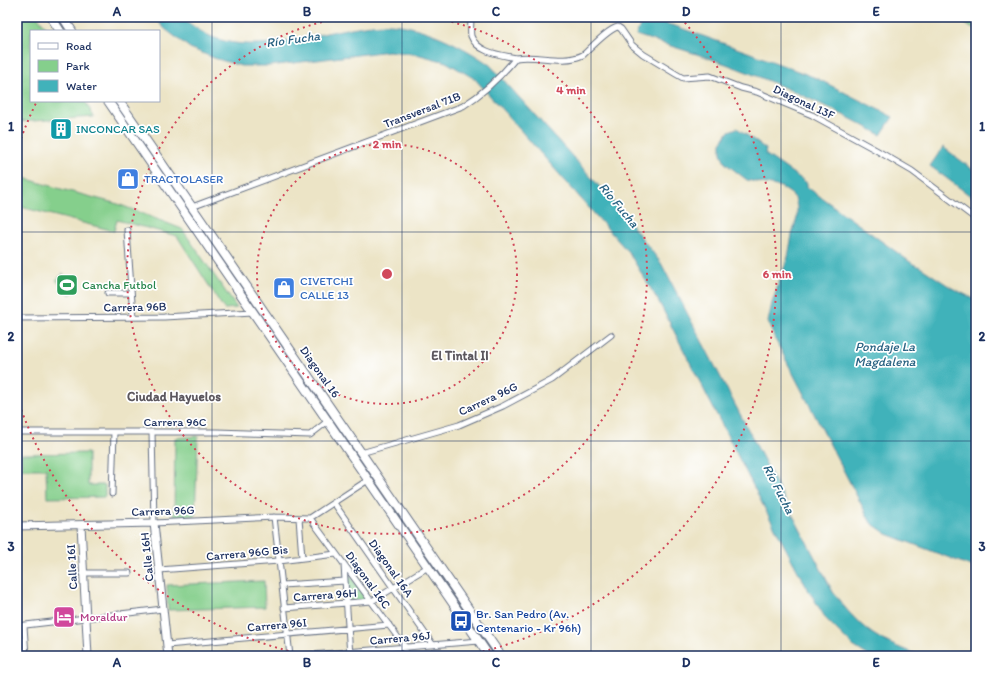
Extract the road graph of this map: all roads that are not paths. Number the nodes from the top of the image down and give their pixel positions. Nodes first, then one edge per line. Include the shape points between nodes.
1 (51, 17) edge
2 (63, 17) edge
3 (471, 17) edge
4 (59, 30) edge
5 (71, 30) edge
6 (516, 58) junction
7 (109, 102) edge
8 (120, 102) edge
9 (192, 207) junction
10 (976, 219) edge
11 (127, 230) dead end
12 (108, 293) dead end
13 (131, 293) junction
14 (253, 312) junction
15 (133, 317) junction
16 (17, 318) edge
17 (610, 335) dead end
18 (328, 421) junction
19 (17, 432) edge
20 (114, 432) junction
21 (152, 432) junction
22 (361, 453) junction
23 (368, 480) junction
24 (112, 494) dead end
25 (334, 503) junction
26 (274, 517) junction
27 (299, 518) junction
28 (310, 518) junction
29 (154, 523) junction
30 (81, 525) junction
31 (17, 526) edge
32 (336, 554) junction
33 (302, 558) junction
34 (279, 561) junction
35 (344, 564) junction
36 (428, 566) junction
37 (159, 570) junction
38 (83, 573) junction
39 (129, 573) dead end
40 (345, 581) junction
41 (282, 586) junction
42 (393, 588) junction
43 (372, 601) junction
44 (347, 603) junction
45 (284, 608) junction
46 (163, 609) junction
47 (86, 618) junction
48 (17, 626) edge
49 (24, 626) junction
50 (389, 626) junction
51 (349, 629) junction
52 (288, 635) junction
53 (479, 641) junction
54 (167, 645) junction
55 (433, 645) junction
56 (405, 647) junction
57 (350, 654) edge
58 (487, 654) edge
59 (26, 656) edge
60 (88, 656) edge
61 (168, 656) edge
62 (290, 656) edge
63 (299, 656) edge
64 (406, 656) edge
65 (502, 656) edge

1 - 4 main road
2 - 5 main road
3 - 6 street via 471,36 476,44 486,51
6 - 9 street, Transversal 71B via 476,98 463,106
6 - 10 street, Diagonal 13F via 541,57 558,60 578,57 609,31 618,27 643,54 683,78 710,76 812,115 912,171
7 - 14 main road, Diagonal 16
8 - 9 main road, Diagonal 16
9 - 22 main road, Diagonal 16
11 - 13 street
12 - 13 street
13 - 15 street
14 - 15 street, Carrera 96B
14 - 18 main road, Diagonal 16
15 - 16 street, Carrera 96B
17 - 22 street, Carrera 96G via 552,380 503,406 459,425
18 - 21 street, Carrera 96C via 310,435
18 - 23 main road, Diagonal 16
19 - 20 street, Carrera 96C
20 - 21 street, Carrera 96C
20 - 24 street
21 - 29 street, Calle 16H
22 - 65 main road, Diagonal 16
23 - 25 street
23 - 36 main road, Diagonal 16
25 - 28 street
25 - 42 street, Diagonal 16A
26 - 27 street, Carrera 96G
26 - 29 street, Carrera 96G
26 - 34 street
27 - 28 street, Carrera 96G
27 - 33 street
28 - 32 street, Diagonal 16C
29 - 30 street, Carrera 96G
29 - 37 street, Calle 16H
30 - 31 street, Carrera 96G
30 - 38 street, Calle 16I
32 - 33 street, Carrera 96G Bis
32 - 35 street, Diagonal 16C
33 - 34 street, Carrera 96G Bis
34 - 37 street, Carrera 96G Bis
34 - 41 street
35 - 40 street
35 - 43 street, Diagonal 16C
36 - 42 street, Carrera 96H
36 - 53 main road, Diagonal 16
37 - 46 street, Calle 16H
38 - 39 street
38 - 47 street, Calle 16I
40 - 41 street
40 - 44 street
41 - 45 street
42 - 43 street, Carrera 96H
42 - 55 street, Diagonal 16A
43 - 44 street, Carrera 96H
43 - 50 street, Diagonal 16C
44 - 45 street, Carrera 96H
44 - 51 street
45 - 52 street
46 - 47 street
46 - 54 street, Calle 16H
47 - 49 street
47 - 60 street, Calle 16I
48 - 49 street
49 - 59 street
50 - 51 street, Carrera 96I
50 - 56 street, Diagonal 16C
51 - 52 street, Carrera 96I
51 - 57 street
52 - 54 street, Carrera 96I
52 - 62 street
53 - 55 street, Carrera 96J
53 - 58 main road, Diagonal 16
54 - 61 street, Calle 16H
55 - 56 street, Carrera 96J
56 - 57 street, Carrera 96J
56 - 64 street
57 - 63 street, Carrera 96J

